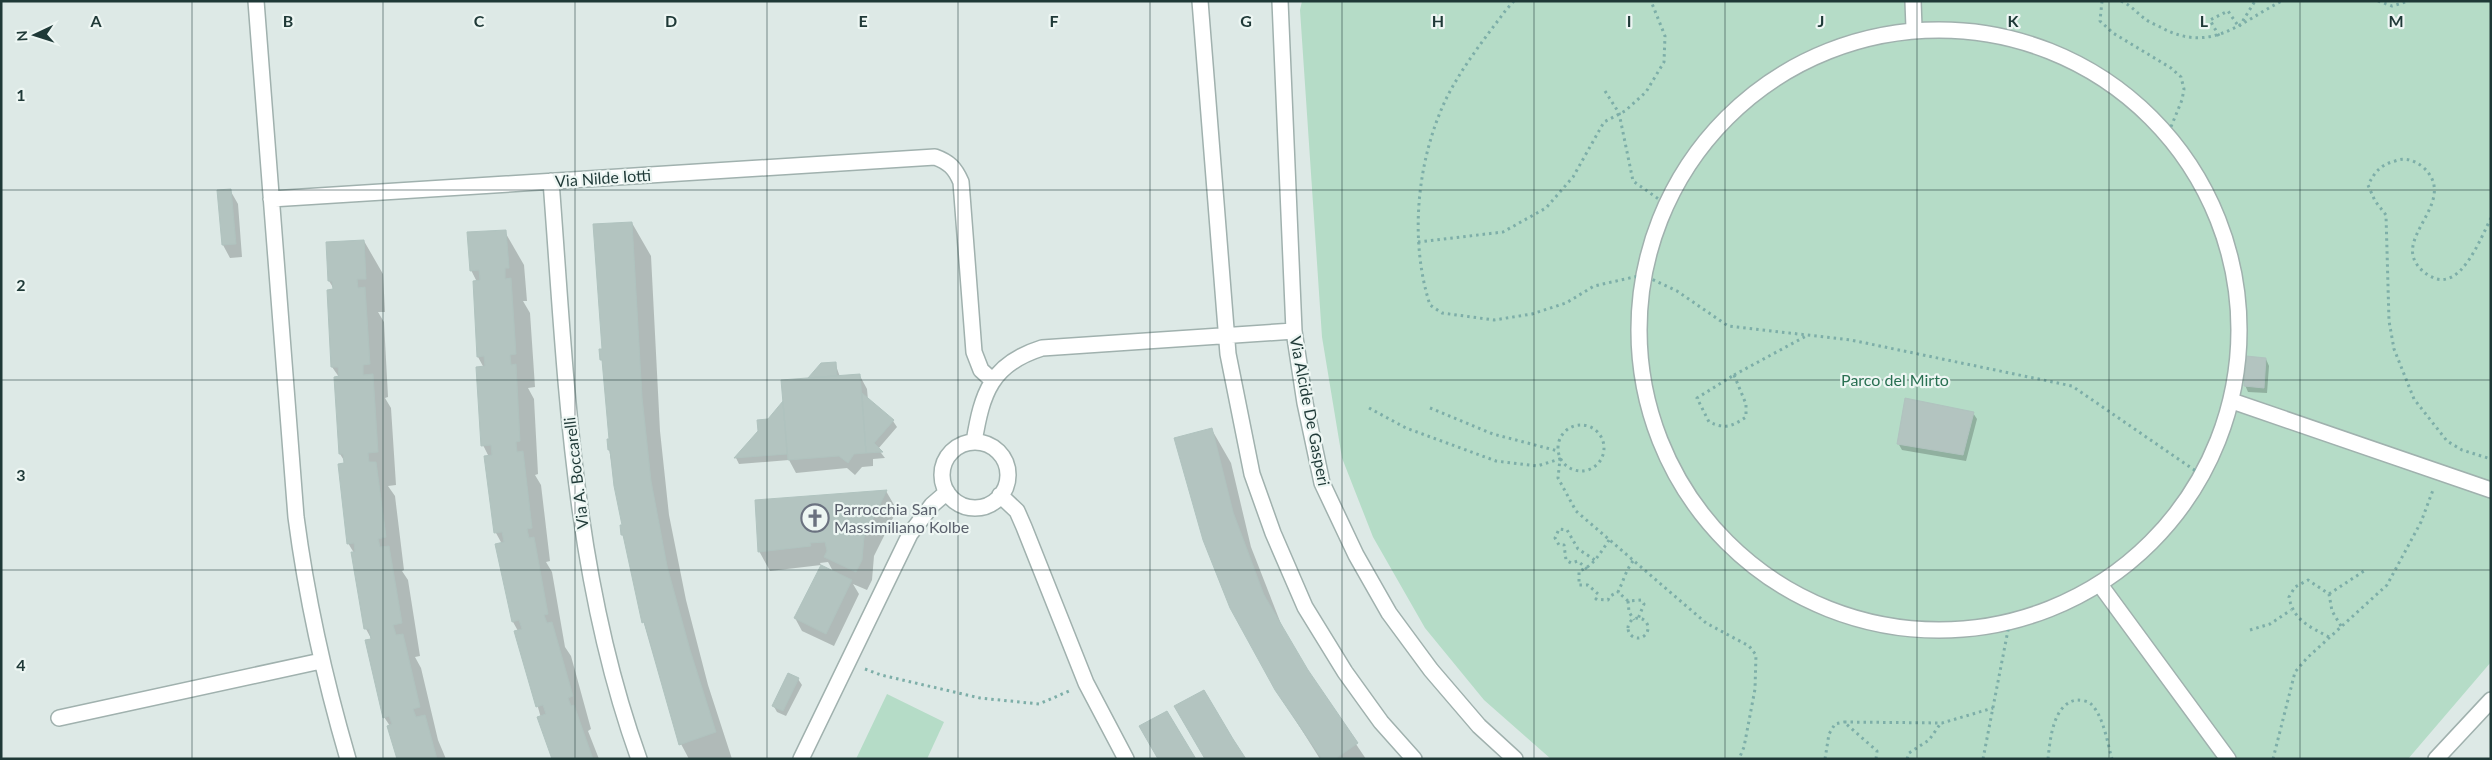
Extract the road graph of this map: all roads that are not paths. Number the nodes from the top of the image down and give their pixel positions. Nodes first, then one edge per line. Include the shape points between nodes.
1 (256, 1) edge
2 (1200, 1) edge
3 (1280, 1) edge
4 (1913, 1) edge
5 (1914, 28) junction
6 (551, 181) junction
7 (271, 199) junction
8 (1294, 330) junction
9 (1227, 336) junction
10 (992, 380) junction
11 (2232, 401) junction
12 (974, 442) junction
13 (2491, 490) edge
14 (947, 492) junction
15 (1000, 495) junction
16 (2101, 586) junction
17 (321, 661) junction
18 (2491, 700) edge
19 (59, 718) dead end
20 (348, 759) edge
21 (639, 759) edge
22 (801, 759) edge
23 (1126, 759) edge
24 (1414, 759) edge
25 (1515, 759) edge
26 (2228, 759) edge
27 (2436, 759) edge

1 - 7 street
2 - 9 street
3 - 8 street, Via Alcide De Gasperi
4 - 5 street
5 - 11 street via 2009,36 2096,72 2168,134 2217,214 2233,279 2239,306
5 - 16 street via 1831,48 1756,90 1696,151 1667,205 1643,275 1641,375 1672,470 1731,550 1814,606 1910,632 2009,625
6 - 7 street, Via Nilde Iotti
6 - 10 street, Via Nilde Iotti via 935,157 946,161 956,170 961,182 974,352 981,370
6 - 21 street, Via A. Boccarelli via 570,433 586,556 612,669
7 - 17 street via 296,517
8 - 9 street
8 - 25 street, Via Alcide De Gasperi via 1322,483 1356,555 1389,613 1431,670 1480,726
9 - 10 street via 1042,348 1023,354
9 - 24 street via 1252,474 1304,607 1381,722
10 - 12 street via 979,412
11 - 13 street
11 - 16 street via 2220,439 2203,476 2159,537
12 - 14 street via 954,449 947,456 942,477
12 - 15 street via 985,443 1002,456 1008,477
14 - 15 street via 969,507 990,504
14 - 22 street via 932,505 910,534
15 - 23 street via 1017,511 1086,683
16 - 26 street
17 - 19 street
17 - 20 street
18 - 27 street

